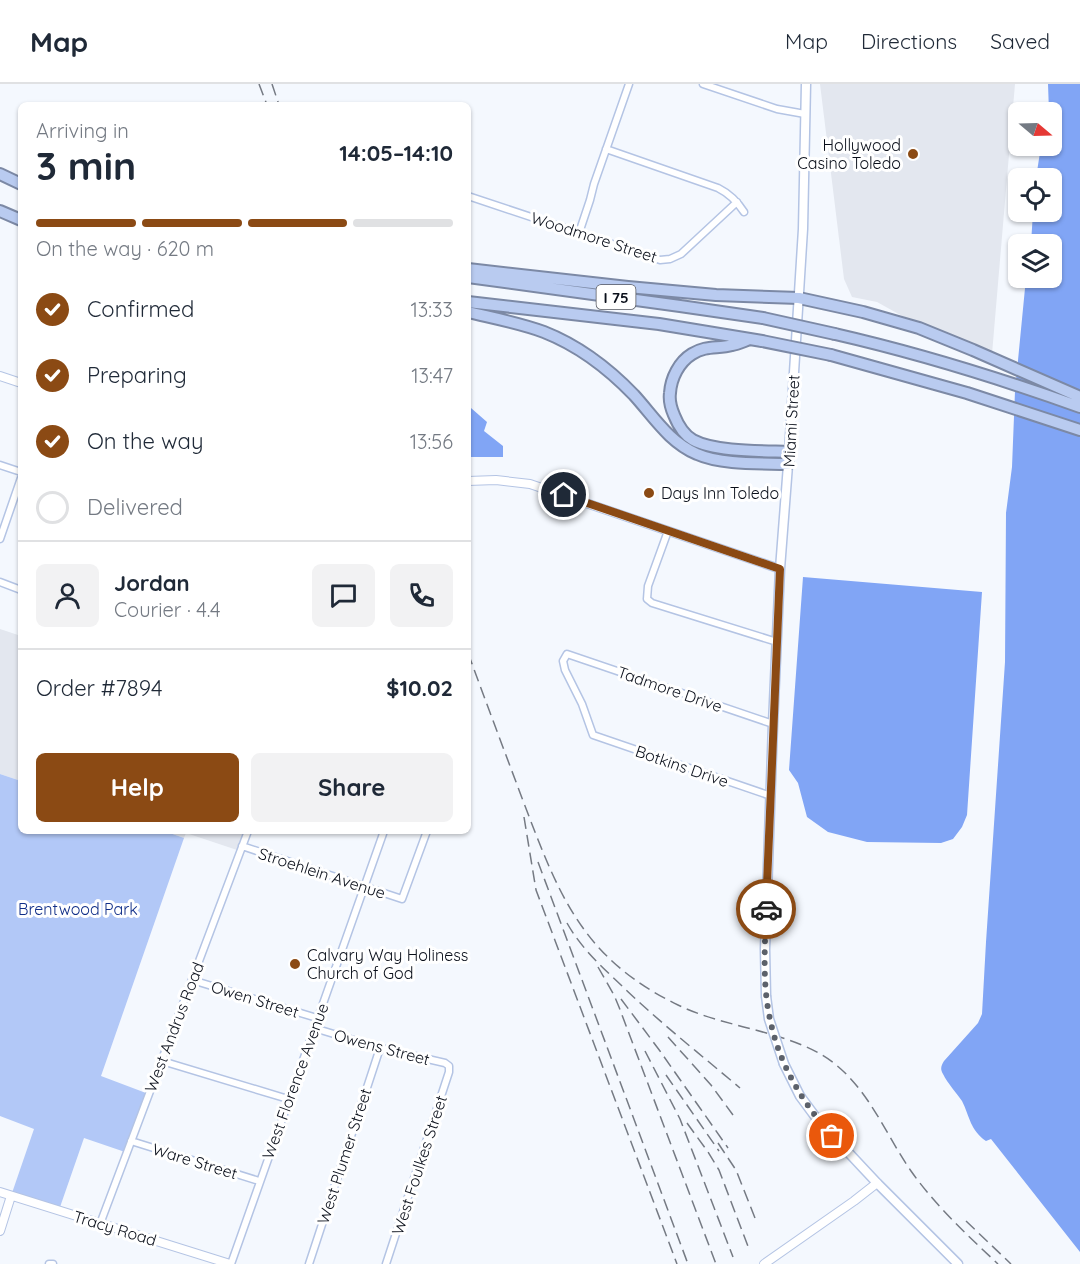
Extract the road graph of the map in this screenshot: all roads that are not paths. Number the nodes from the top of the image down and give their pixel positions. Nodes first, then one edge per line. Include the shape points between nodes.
1 (629, 84) edge
2 (703, 84) edge
3 (806, 84) edge
4 (805, 114) junction
5 (606, 149) junction
6 (0, 174) edge
7 (18, 183) edge
8 (471, 197) edge
9 (737, 202) junction
10 (0, 210) edge
11 (744, 212) dead end
12 (18, 219) edge
13 (579, 233) junction
14 (471, 269) edge
15 (471, 277) edge
16 (799, 298) junction
17 (471, 302) edge
18 (471, 313) edge
19 (750, 339) junction
20 (0, 376) edge
21 (18, 382) edge
22 (1080, 397) edge
23 (1080, 407) edge
24 (1080, 430) edge
25 (789, 452) junction
26 (788, 464) junction
27 (0, 465) edge
28 (18, 471) edge
29 (471, 482) edge
30 (18, 487) edge
31 (668, 531) junction
32 (0, 539) edge
33 (780, 569) junction
34 (0, 582) edge
35 (18, 589) edge
36 (777, 642) junction
37 (773, 724) junction
38 (593, 735) joint
39 (771, 796) junction
40 (247, 834) edge
41 (383, 834) edge
42 (426, 834) edge
43 (243, 846) junction
44 (364, 887) junction
45 (192, 980) junction
46 (317, 1018) junction
47 (314, 1028) junction
48 (380, 1048) junction
49 (162, 1061) junction
50 (449, 1066) joint
51 (288, 1099) junction
52 (131, 1141) junction
53 (259, 1181) junction
54 (877, 1183) junction
55 (0, 1192) edge
56 (11, 1196) junction
57 (100, 1224) junction
58 (0, 1231) edge
59 (230, 1264) edge
60 (309, 1264) edge
61 (386, 1264) edge
62 (764, 1264) edge
63 (958, 1264) edge

1 - 5 street
2 - 4 street via 777,109
3 - 4 main road, Miami Street
4 - 16 main road, Miami Street
5 - 9 street via 718,188
5 - 13 street
6 - 7 highway
8 - 13 street, Woodmore Street
9 - 11 street
9 - 13 street, Woodmore Street via 670,259 654,258
10 - 12 highway
14 - 16 highway via 716,295
15 - 23 highway, I 75 / I 75, bridge via 763,318 896,348
16 - 22 highway via 919,328
16 - 25 main road, Miami Street
17 - 19 highway, I 75 via 659,324
18 - 26 highway via 544,332 580,351 606,369 677,443 698,455
19 - 24 highway, I 75, bridge via 831,356 967,393
19 - 25 highway via 690,354 677,368 671,383 671,409 678,424 694,441 719,448
20 - 21 street
25 - 26 main road, Miami Street
26 - 33 main road, Miami Street
27 - 28 street
29 - 31 street via 530,484
30 - 32 street
31 - 33 street
31 - 36 street via 646,599
33 - 36 main road, Miami Street
34 - 35 street
36 - 37 main road, Miami Street
37 - 38 street, Tadmore Drive via 567,654 565,670
37 - 39 main road, Miami Street
38 - 39 street, Botkins Drive
39 - 54 main road, Miami Street, bridge via 765,949 769,1019 800,1096
40 - 43 street, West Andrus Road
41 - 44 street, West Florence Avenue
42 - 44 street, Stroehlein Avenue via 402,900
43 - 44 street, Stroehlein Avenue
43 - 45 street, West Andrus Road
44 - 46 street, West Florence Avenue
45 - 46 street, Owen Street
45 - 49 street, West Andrus Road
46 - 47 street, West Florence Avenue
47 - 48 street, Owens Street
47 - 51 street, West Florence Avenue
48 - 50 street, Owens Street
48 - 60 street, West Plumer Street
49 - 51 street
49 - 52 street, West Andrus Road
50 - 61 street, West Foulkes Street
51 - 53 street, West Florence Avenue
52 - 53 street, Ware Street
52 - 57 street, West Andrus Road
53 - 59 street, West Florence Avenue
54 - 62 street
54 - 63 main road, Miami Street
55 - 56 street, Tracy Road
56 - 57 street, Tracy Road
56 - 58 street
57 - 59 street, Tracy Road

